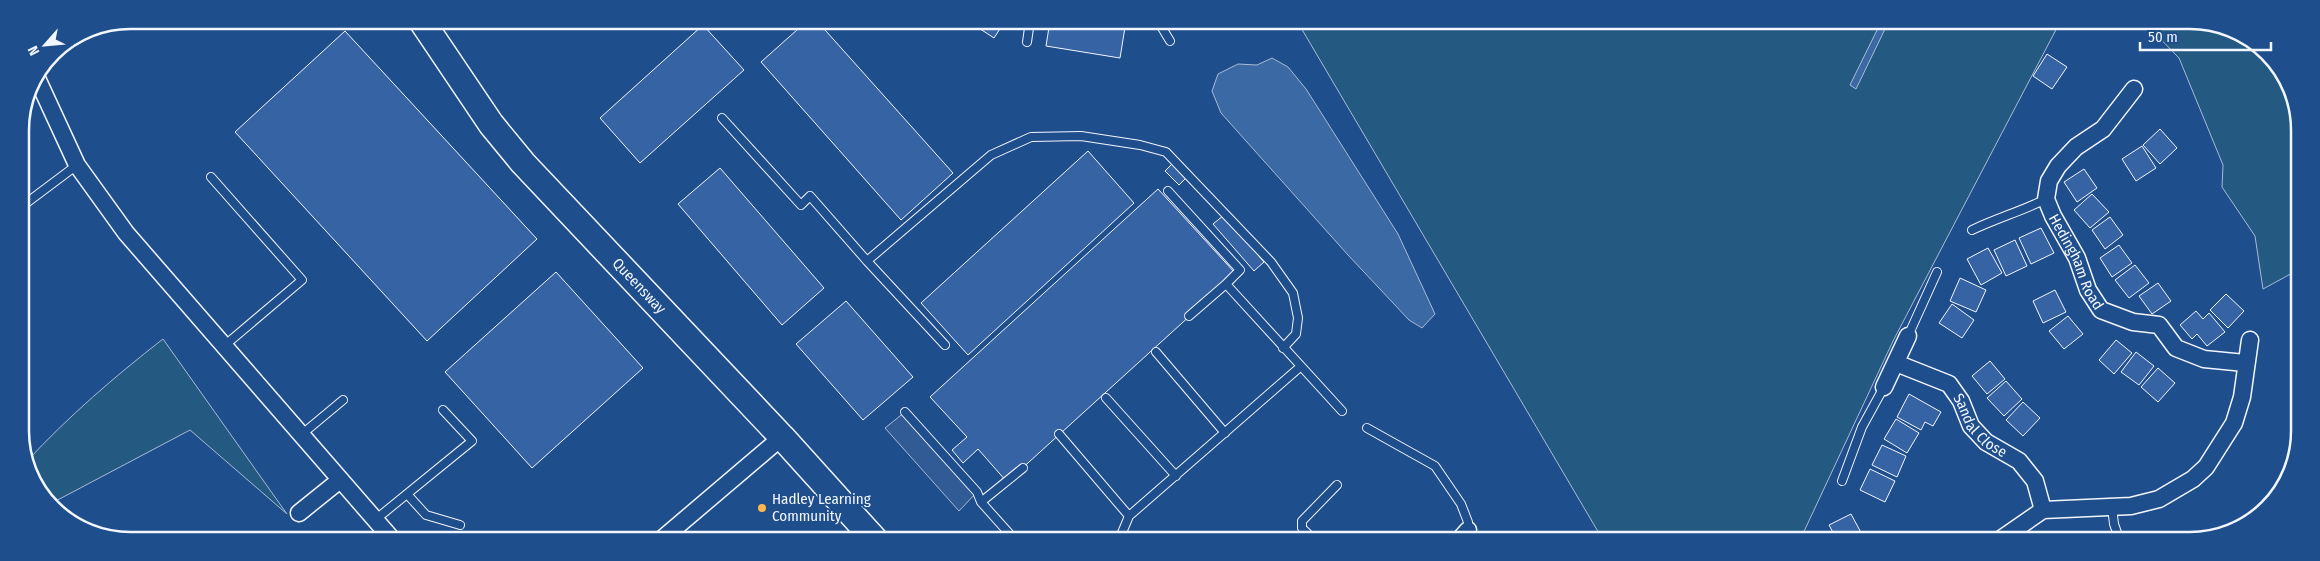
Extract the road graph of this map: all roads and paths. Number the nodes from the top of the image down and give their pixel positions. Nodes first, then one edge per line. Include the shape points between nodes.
1 (427, 29) edge
2 (1029, 29) edge
3 (1163, 29) edge
4 (1170, 40) dead end
5 (1027, 42) dead end
6 (40, 84) edge
7 (2134, 89) dead end
8 (722, 118) dead end
9 (77, 166) junction
10 (211, 178) dead end
11 (1168, 192) dead end
12 (2046, 199) junction
13 (29, 201) edge
14 (1972, 230) dead end
15 (867, 261) junction
16 (1937, 272) dead end
17 (1226, 284) junction
18 (1189, 316) dead end
19 (1908, 336) joint
20 (2250, 340) dead end
21 (945, 345) dead end
22 (224, 346) junction
23 (1283, 348) junction
24 (1156, 352) dead end
25 (1896, 362) junction
26 (2245, 363) junction
27 (1300, 366) junction
28 (1884, 387) joint
29 (1106, 398) dead end
30 (343, 400) dead end
31 (442, 410) dead end
32 (1342, 411) dead end
33 (905, 412) dead end
34 (1367, 428) dead end
35 (1225, 433) junction
36 (1059, 434) dead end
37 (301, 435) junction
38 (782, 437) junction
39 (1023, 468) dead end
40 (1176, 476) junction
41 (340, 480) junction
42 (1842, 481) dead end
43 (1337, 485) dead end
44 (407, 494) junction
45 (981, 502) junction
46 (2112, 507) junction
47 (2044, 510) junction
48 (299, 513) dead end
49 (1129, 516) junction
50 (375, 520) junction
51 (460, 525) dead end
52 (386, 532) edge
53 (670, 532) edge
54 (868, 532) edge
55 (1008, 532) edge
56 (1122, 532) edge
57 (1306, 532) edge
58 (1465, 532) edge
59 (2011, 532) edge
60 (2117, 532) edge

1 - 38 main road, Queensway via 486,117 523,163
2 - 5 lane
3 - 4 lane
6 - 9 street
7 - 12 street, Hedingham Road via 2103,129 2076,146 2058,166 2049,181
8 - 15 lane via 801,205 810,196
9 - 13 lane
9 - 22 street via 126,233
10 - 22 lane via 302,280
11 - 17 lane via 1240,270
12 - 14 lane
12 - 26 street, Hedingham Road via 2077,258 2088,290 2101,310 2133,322 2159,325 2176,348 2204,359
15 - 21 lane
15 - 23 lane via 991,155 1031,137 1081,136 1140,145 1166,152 1271,262 1293,293 1298,318 1296,334
16 - 19 lane
17 - 18 lane
17 - 23 lane
19 - 25 street
20 - 26 street
22 - 37 street
23 - 27 lane
24 - 35 lane
25 - 28 street
25 - 47 street, Sandal Close via 1949,384 1961,401 1971,426 1986,442 2019,461 2035,481
26 - 46 street via 2242,397 2234,423 2206,467 2193,480 2159,499
27 - 32 lane
27 - 35 lane
28 - 42 lane via 1862,427
29 - 40 lane
30 - 37 lane
31 - 44 lane via 472,441
33 - 45 lane via 977,492
34 - 58 lane via 1435,466 1461,504 1468,522
35 - 40 lane
36 - 49 lane
37 - 41 street
38 - 53 street
38 - 54 main road, Queensway
39 - 45 lane
40 - 49 lane
41 - 48 street
41 - 50 street
43 - 57 lane via 1302,521
44 - 50 lane
44 - 51 lane via 426,515
45 - 55 lane
46 - 47 street
46 - 60 lane
47 - 59 street
49 - 56 lane
50 - 52 street

